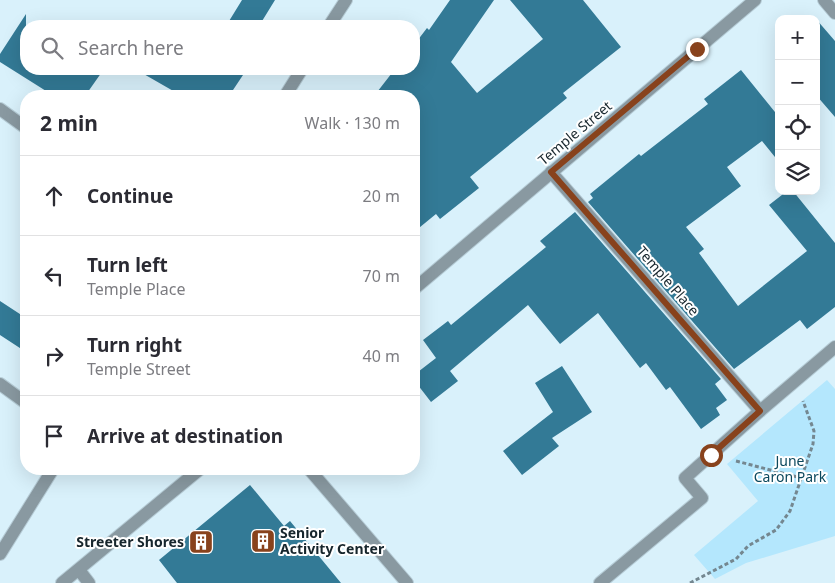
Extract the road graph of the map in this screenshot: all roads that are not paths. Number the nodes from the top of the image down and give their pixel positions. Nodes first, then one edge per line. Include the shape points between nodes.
1 (346, 0) edge
2 (755, 0) edge
3 (824, 0) edge
4 (835, 12) edge
5 (333, 20) edge
6 (298, 75) edge
7 (289, 90) edge
8 (0, 109) edge
9 (20, 124) edge
10 (551, 172) junction
11 (420, 284) edge
12 (835, 347) edge
13 (0, 384) edge
14 (20, 399) edge
15 (760, 411) junction
16 (48, 475) edge
17 (193, 475) edge
18 (314, 475) edge
19 (0, 554) edge
20 (79, 570) junction
21 (62, 583) edge
22 (89, 583) edge
23 (407, 583) edge
24 (600, 583) edge

1 - 5 street
2 - 10 street, Temple Street
3 - 4 street
6 - 7 street
8 - 9 street
10 - 11 street, Temple Street
10 - 15 street, Temple Place
12 - 15 street
13 - 14 street
15 - 24 street via 685,478 702,498
16 - 19 street
17 - 20 street
18 - 23 street
20 - 21 street
20 - 22 street

